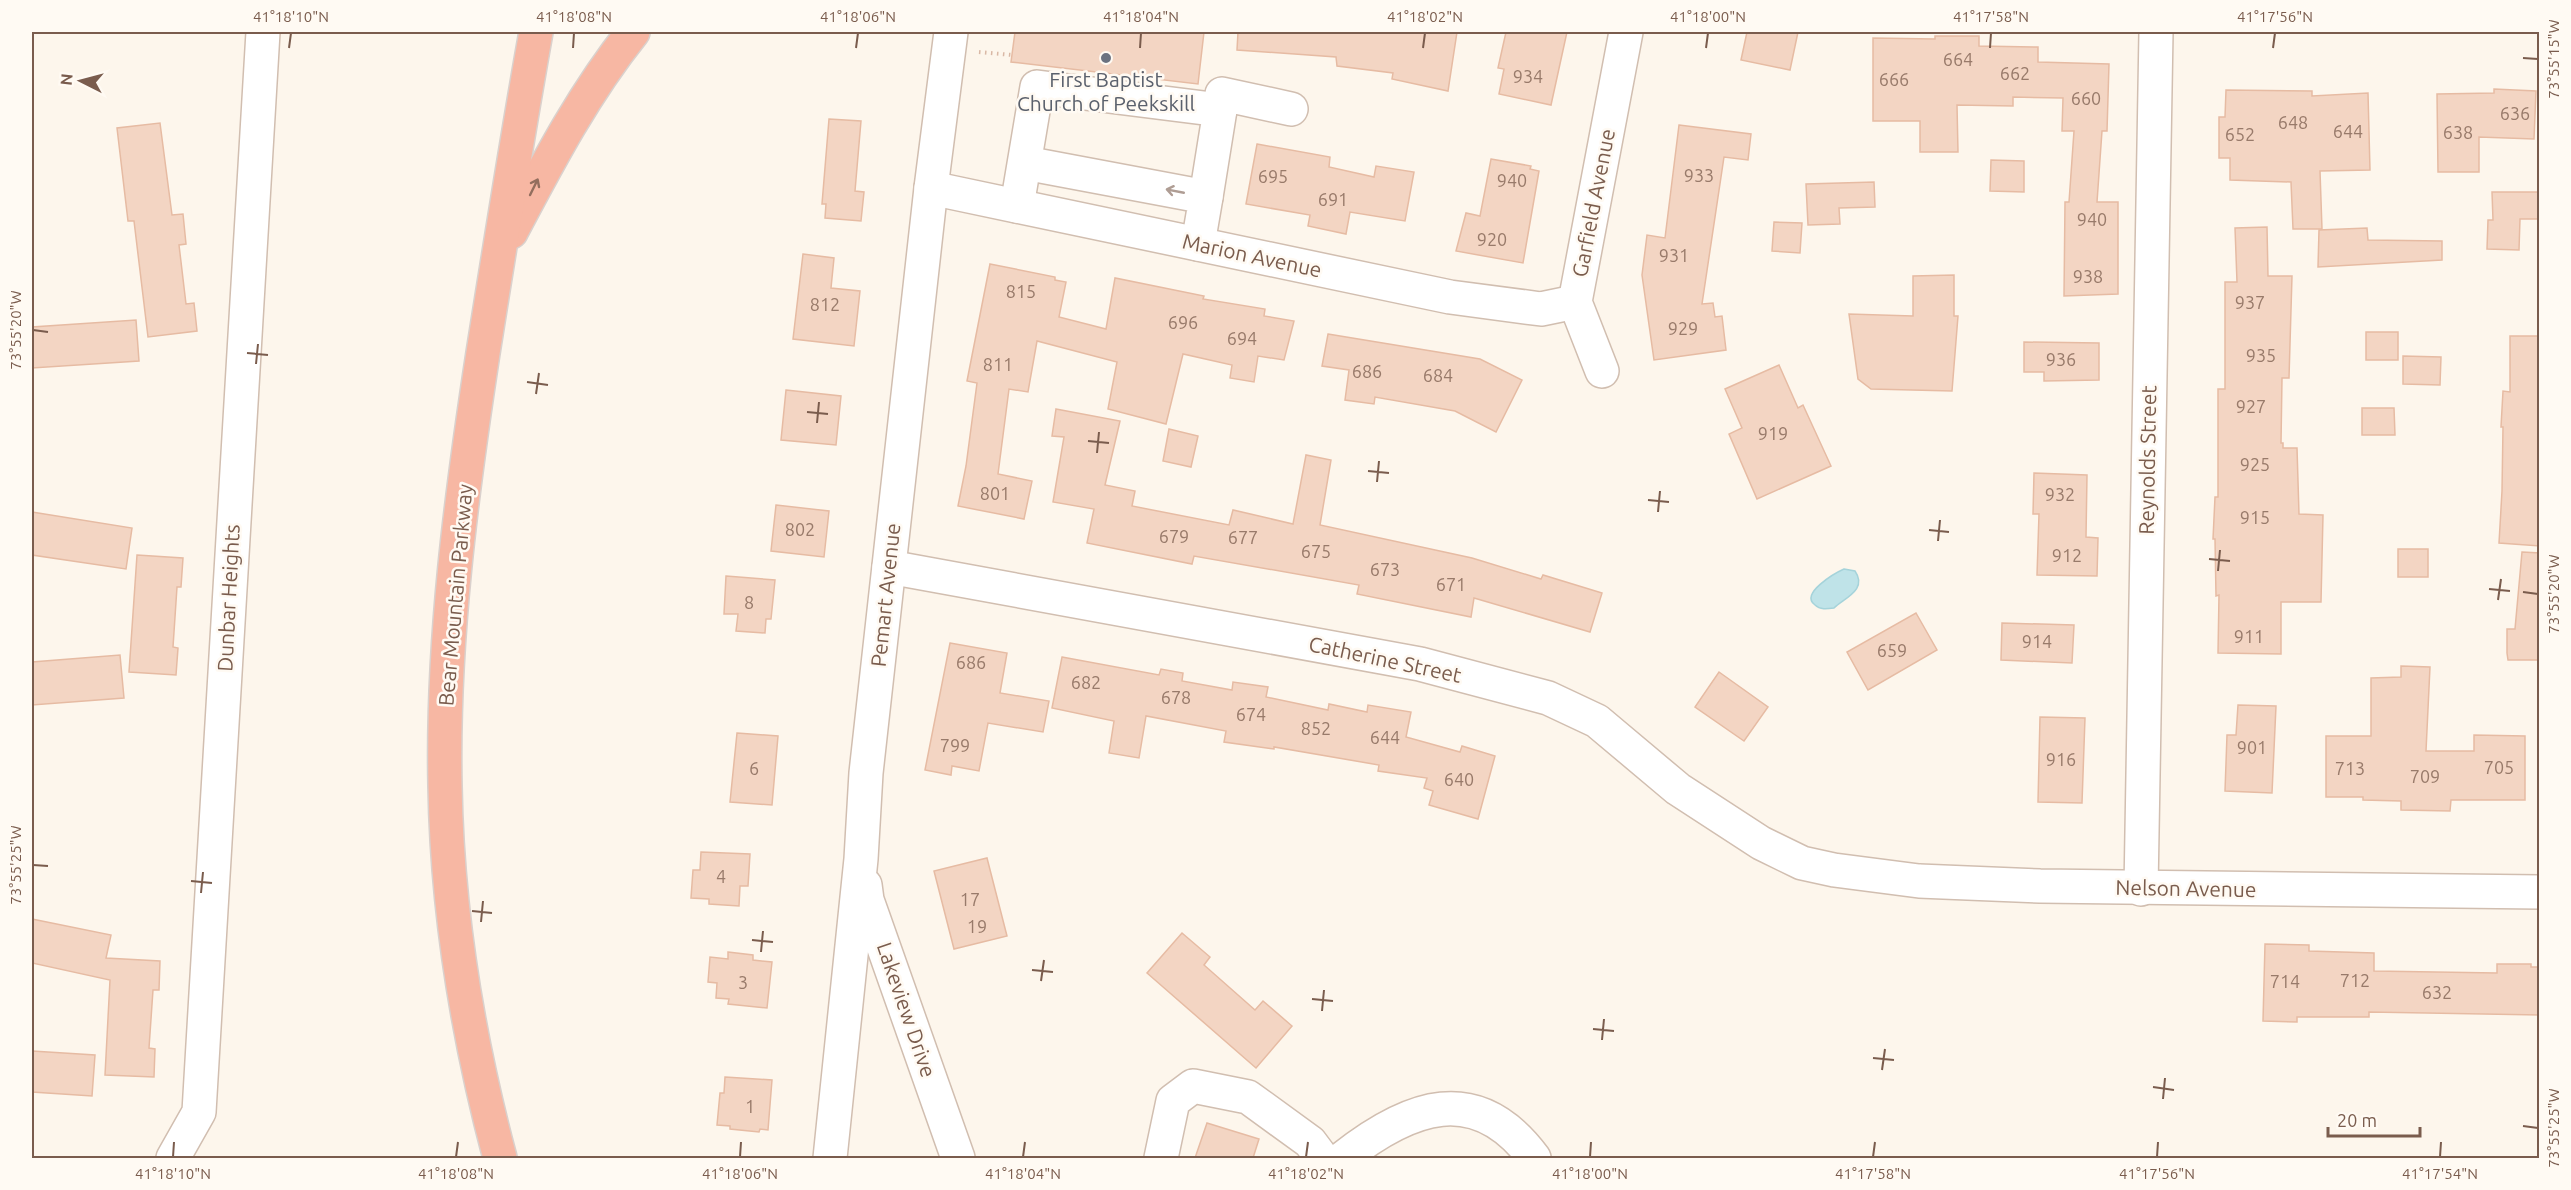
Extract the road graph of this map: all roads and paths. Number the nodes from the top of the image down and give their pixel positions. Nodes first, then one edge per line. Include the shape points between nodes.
1 (263, 32) edge
2 (536, 32) edge
3 (633, 32) edge
4 (1626, 32) edge
5 (2156, 32) edge
6 (962, 42) edge
7 (1012, 55) dead end
8 (1291, 109) dead end
9 (1220, 110) junction
10 (1025, 163) junction
11 (931, 189) junction
12 (1206, 197) junction
13 (1017, 206) junction
14 (1198, 244) junction
15 (498, 257) junction
16 (1575, 302) junction
17 (1602, 370) dead end
18 (889, 567) junction
19 (861, 859) junction
20 (1834, 870) joint
21 (2141, 889) junction
22 (2540, 892) edge
23 (173, 1158) edge
24 (500, 1158) edge
25 (830, 1158) edge
26 (958, 1158) edge
27 (1161, 1158) edge
28 (1322, 1158) edge
29 (1343, 1158) edge
30 (1534, 1158) edge

1 - 23 street, Dunbar Heights via 199,1112
2 - 15 highway, Bear Mountain Parkway
15 -> 3 highway via 557,144
4 - 16 street, Garfield Avenue
5 - 21 street, Reynolds Street
6 - 7 path
6 - 11 street, Pemart Avenue
8 - 9 street via 1222,94
9 - 10 street via 1037,87
9 - 12 street
12 -> 10 street
10 - 13 street
11 - 13 street, Marion Avenue
11 - 18 street, Pemart Avenue
12 - 14 street
13 - 14 street, Marion Avenue
14 - 16 street, Marion Avenue via 1450,297 1541,309
15 - 24 highway, Bear Mountain Parkway via 459,527 446,684 445,786 458,945 482,1088
16 - 17 street, Garfield Avenue
18 - 19 street, Pemart Avenue via 866,772
18 - 20 street, Catherine Street via 1420,664 1548,698 1597,721 1678,789 1761,843 1802,863
19 - 25 street, Pemart Avenue
19 - 26 street, Lakeview Drive via 867,900
20 - 21 street, Nelson Avenue via 1919,881
21 - 22 street, Nelson Avenue
27 - 28 street via 1173,1101 1193,1086 1248,1097 1310,1142
29 - 30 street via 1403,1118 1447,1109 1474,1112 1498,1121 1519,1138

